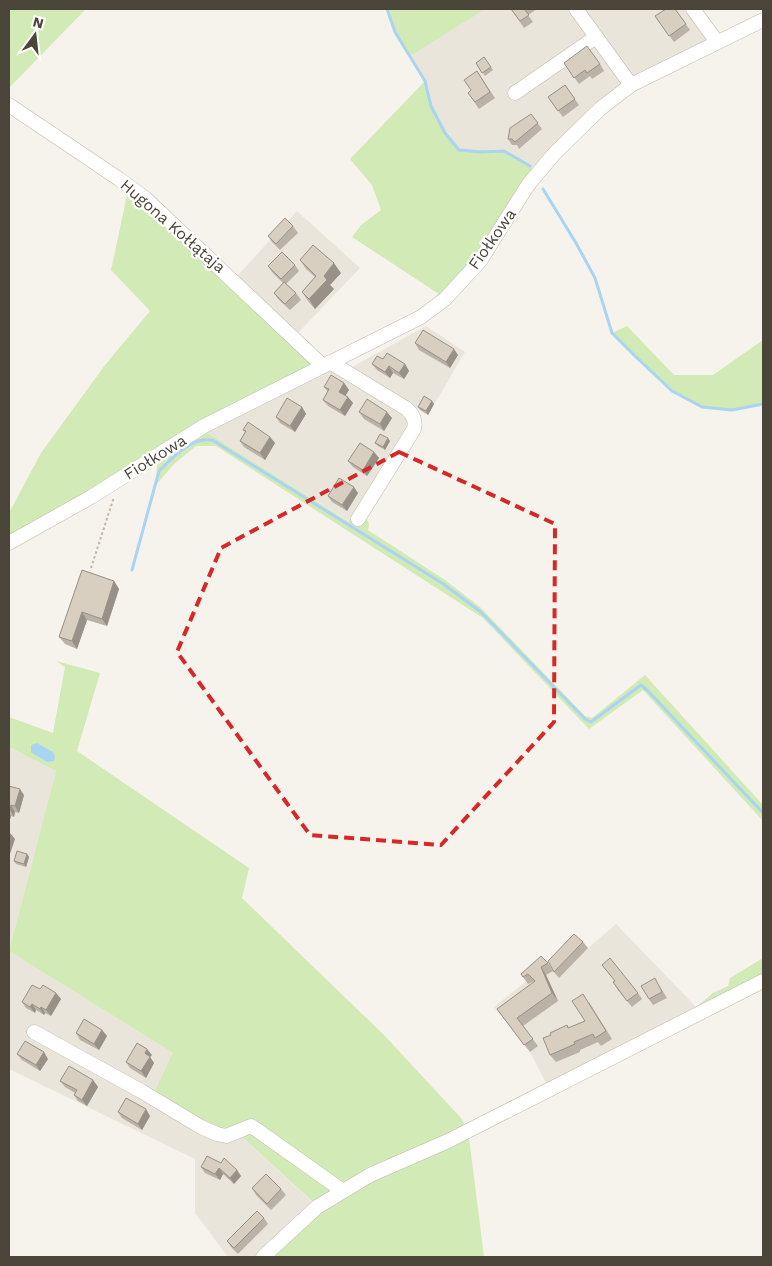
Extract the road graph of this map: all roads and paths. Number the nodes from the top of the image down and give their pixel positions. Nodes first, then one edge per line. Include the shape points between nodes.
1 (576, 9) edge
2 (693, 9) edge
3 (763, 20) edge
4 (596, 36) junction
5 (717, 42) junction
6 (630, 85) junction
7 (515, 93) dead end
8 (9, 105) edge
9 (327, 364) junction
10 (120, 478) junction
11 (358, 519) dead end
12 (9, 543) edge
13 (91, 568) dead end
14 (763, 981) edge
15 (34, 1032) dead end
16 (343, 1191) junction
17 (263, 1257) edge

1 - 4 street
2 - 5 street
3 - 5 street, Fiołkowa
4 - 6 street
4 - 7 street
5 - 6 street, Fiołkowa
6 - 9 street, Fiołkowa via 554,154 528,185 480,261 445,299 421,317
8 - 9 street, Hugona Kołłątaja via 145,198
9 - 10 street, Fiołkowa via 204,426
9 - 11 street via 407,409 414,418 414,429
10 - 12 street, Fiołkowa
10 - 13 path
14 - 16 street
15 - 16 street via 217,1134 226,1136 251,1126
16 - 17 street via 317,1206

